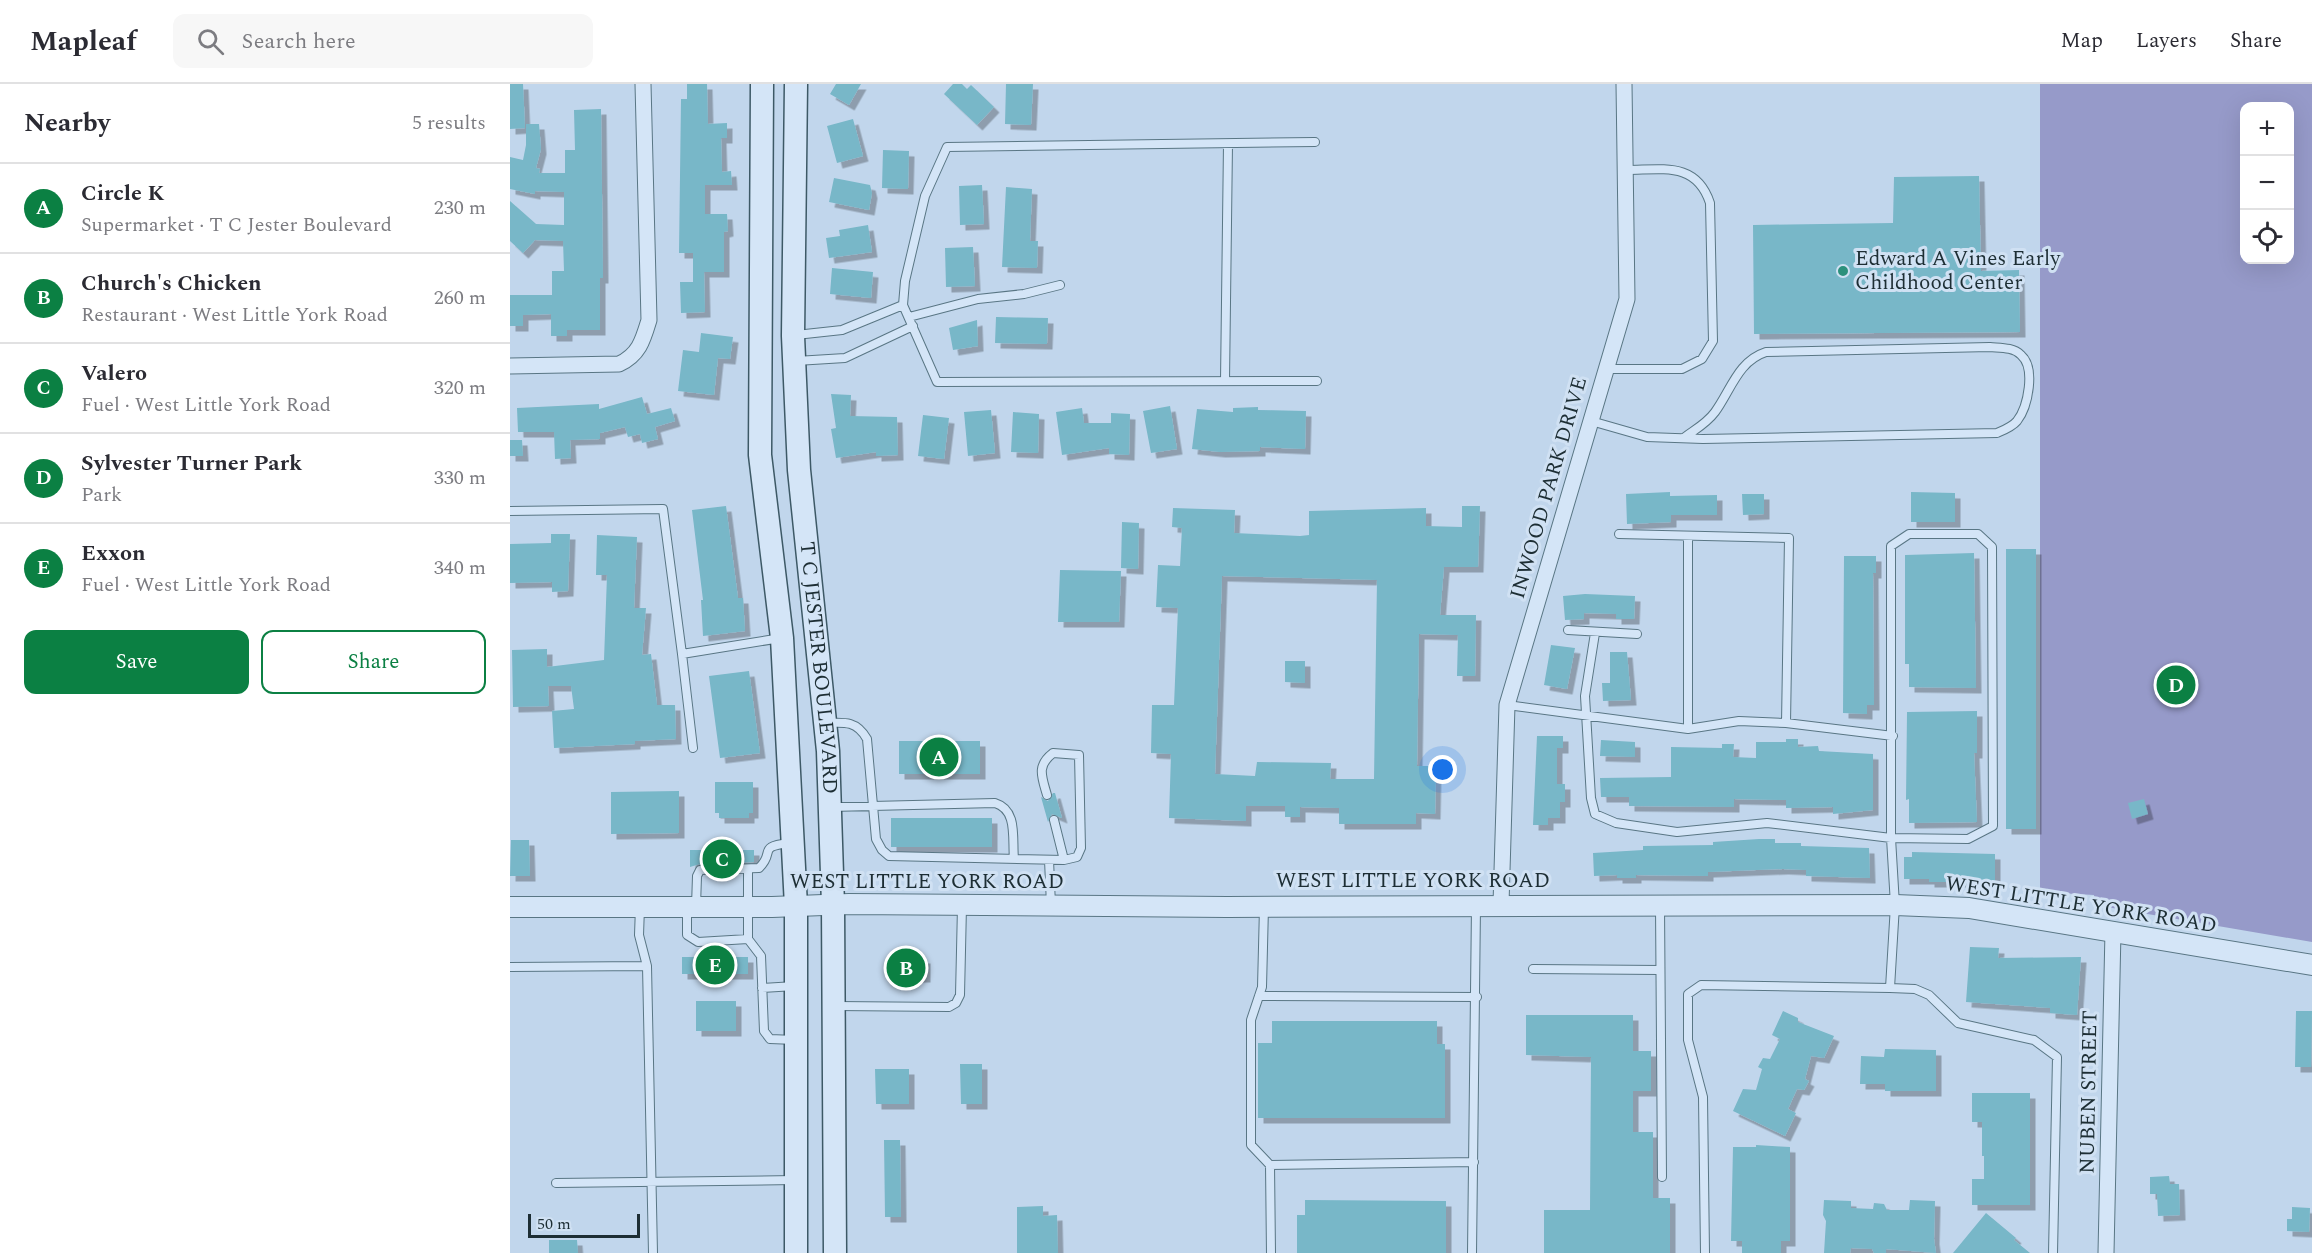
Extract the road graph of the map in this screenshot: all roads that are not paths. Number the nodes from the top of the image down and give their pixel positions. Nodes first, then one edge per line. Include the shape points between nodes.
1 (643, 84) edge
2 (762, 84) edge
3 (796, 84) edge
4 (1624, 84) edge
5 (1315, 142) dead end
6 (1228, 144) junction
7 (1626, 170) junction
8 (1060, 285) dead end
9 (903, 305) junction
10 (909, 317) junction
11 (913, 326) junction
12 (759, 335) junction
13 (793, 336) junction
14 (794, 361) junction
15 (510, 366) edge
16 (1606, 369) junction
17 (1225, 381) junction
18 (1317, 381) dead end
19 (1591, 421) junction
20 (1685, 437) junction
21 (510, 511) edge
22 (1620, 534) dead end
23 (1688, 536) junction
24 (816, 625) junction
25 (1568, 630) dead end
26 (1595, 633) junction
27 (1636, 634) dead end
28 (782, 638) junction
29 (682, 654) junction
30 (1507, 705) junction
31 (1587, 716) junction
32 (825, 723) junction
33 (1786, 723) junction
34 (1688, 729) junction
35 (1893, 736) junction
36 (693, 748) dead end
37 (1047, 795) dead end
38 (873, 804) junction
39 (830, 807) junction
40 (1054, 820) dead end
41 (1892, 838) junction
42 (793, 843) junction
43 (1014, 859) junction
44 (1049, 860) junction
45 (1064, 860) junction
46 (748, 870) junction
47 (1476, 904) junction
48 (1501, 904) junction
49 (832, 905) junction
50 (962, 905) junction
51 (1051, 905) junction
52 (1660, 905) junction
53 (1895, 905) junction
54 (796, 906) junction
55 (1264, 906) junction
56 (510, 907) edge
57 (640, 907) junction
58 (691, 907) junction
59 (747, 907) junction
60 (2113, 931) junction
61 (748, 939) junction
62 (2312, 965) edge
63 (647, 966) junction
64 (510, 967) edge
65 (1533, 969) dead end
66 (1660, 970) junction
67 (796, 986) junction
68 (762, 988) junction
69 (1890, 988) junction
70 (1259, 996) junction
71 (1477, 997) junction
72 (833, 1006) junction
73 (796, 1040) junction
74 (1474, 1162) junction
75 (1270, 1165) junction
76 (1662, 1177) dead end
77 (796, 1180) junction
78 (556, 1183) dead end
79 (651, 1183) junction
80 (653, 1253) edge
81 (796, 1253) edge
82 (835, 1253) edge
83 (1271, 1253) edge
84 (1472, 1253) edge
85 (1705, 1253) edge
86 (2053, 1253) edge
87 (2106, 1253) edge

1 - 15 street via 649,320 642,344 632,358 619,364
2 - 12 main road, T C JESTER BOULEVARD
3 - 13 main road, T C JESTER BOULEVARD
4 - 7 street, INWOOD PARK DRIVE
5 - 6 lane
6 - 9 lane via 948,147 925,196 904,281
6 - 17 lane
7 - 16 street, INWOOD PARK DRIVE via 1627,299
7 - 16 lane via 1683,171 1702,183 1710,203 1713,341 1702,359 1682,369
8 - 10 lane via 978,299
9 - 10 lane
9 - 13 lane via 842,330
10 - 11 lane
11 - 14 lane via 845,358
11 - 17 lane via 937,382
12 - 13 main road
12 - 28 main road, T C JESTER BOULEVARD via 760,455
13 - 14 main road, T C JESTER BOULEVARD
14 - 24 main road, T C JESTER BOULEVARD via 799,470
16 - 19 street, INWOOD PARK DRIVE
17 - 18 lane
19 - 20 lane via 1647,437
19 - 30 street, INWOOD PARK DRIVE
20 - 20 lane via 1997,433 2016,421 2023,410 2028,370 2024,357 2016,351 1990,347 1766,352 1747,362 1705,424
21 - 29 lane via 663,508
22 - 23 lane
23 - 33 lane via 1789,538
23 - 34 lane
24 - 28 main road
24 - 32 main road, T C JESTER BOULEVARD
25 - 26 lane
26 - 27 lane
26 - 31 lane via 1585,696
28 - 29 lane
28 - 42 main road, T C JESTER BOULEVARD
29 - 36 lane
30 - 31 lane
30 - 48 street, INWOOD PARK DRIVE
31 - 34 lane
31 - 41 lane via 1595,814 1616,823 1677,832 1767,823
32 - 38 lane via 853,723 862,729 867,739
32 - 39 main road, T C JESTER BOULEVARD
33 - 34 lane via 1739,722
33 - 35 lane
35 - 41 lane
35 - 41 lane via 1891,546 1909,534 1978,534 1992,547 1993,825 1968,839
37 - 45 lane via 1040,771 1043,761 1053,753 1079,755 1081,848 1077,857
38 - 39 lane
38 - 43 lane via 876,839 889,856
38 - 43 lane via 1004,806 1011,814
39 - 49 main road, T C JESTER BOULEVARD
40 - 45 lane
41 - 53 lane
42 - 46 lane via 772,845 765,862
42 - 54 main road, T C JESTER BOULEVARD
43 - 44 lane
44 - 45 lane
44 - 51 lane
46 - 58 lane via 700,870
46 - 59 lane
47 - 48 street, WEST LITTLE YORK ROAD
47 - 55 street, WEST LITTLE YORK ROAD
47 - 71 lane
48 - 52 street, WEST LITTLE YORK ROAD
49 - 50 street, WEST LITTLE YORK ROAD
49 - 54 street, WEST LITTLE YORK ROAD
49 - 72 main road, T C JESTER BOULEVARD
50 - 51 street, WEST LITTLE YORK ROAD
50 - 72 lane via 960,995 956,1003 950,1007
51 - 55 street, WEST LITTLE YORK ROAD
52 - 53 street, WEST LITTLE YORK ROAD
52 - 66 lane
53 - 60 street, WEST LITTLE YORK ROAD via 1969,908
53 - 69 lane
54 - 59 street, WEST LITTLE YORK ROAD
54 - 67 main road, T C JESTER BOULEVARD
55 - 70 lane
56 - 57 street, WEST LITTLE YORK ROAD
57 - 58 street, WEST LITTLE YORK ROAD
57 - 63 lane via 639,935
58 - 59 street, WEST LITTLE YORK ROAD
58 - 61 lane via 687,935 698,942
59 - 61 lane
60 - 62 street, WEST LITTLE YORK ROAD
60 - 87 street, NUBEN STREET
61 - 68 lane via 761,956
63 - 64 lane
63 - 79 lane
65 - 66 lane
66 - 76 lane
67 - 68 lane
67 - 73 main road, T C JESTER BOULEVARD
68 - 73 lane via 764,1031 770,1039
69 - 85 lane via 1701,985 1688,994 1688,1040 1703,1097
69 - 86 lane via 1916,989 1929,995 1958,1023 2034,1040 2057,1058
70 - 71 lane
70 - 75 lane via 1251,1020 1251,1145
71 - 74 lane
72 - 82 main road, T C JESTER BOULEVARD
73 - 77 main road, T C JESTER BOULEVARD
74 - 75 lane
74 - 84 lane
75 - 83 lane
77 - 79 lane
77 - 81 main road, T C JESTER BOULEVARD
78 - 79 lane
79 - 80 lane

